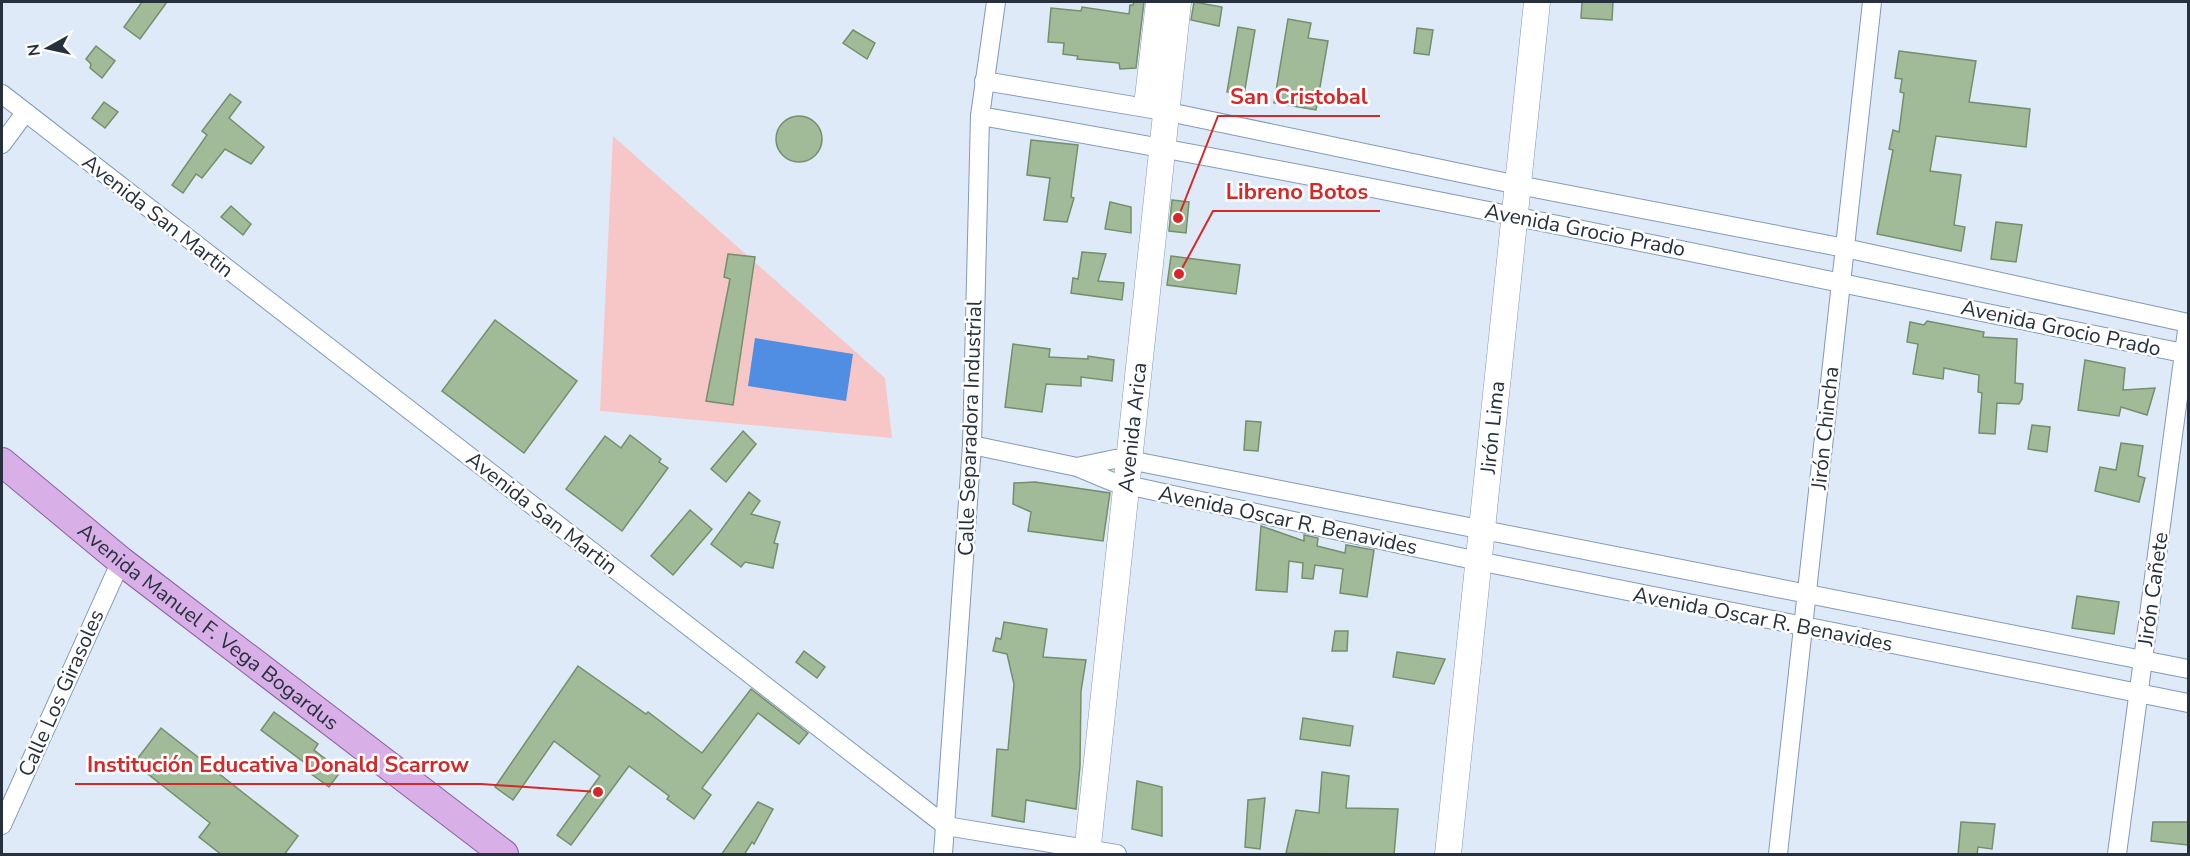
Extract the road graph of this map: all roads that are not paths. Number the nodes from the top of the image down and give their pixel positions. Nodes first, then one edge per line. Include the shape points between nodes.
1 (996, 2) edge
2 (1159, 2) edge
3 (1178, 2) edge
4 (1537, 2) edge
5 (1872, 2) edge
6 (984, 81) junction
7 (2, 94) edge
8 (1155, 110) junction
9 (25, 113) junction
10 (980, 116) junction
11 (2, 144) edge
12 (1152, 145) junction
13 (1518, 185) junction
14 (1515, 215) junction
15 (1845, 248) junction
16 (1841, 282) junction
17 (2188, 323) edge
18 (2186, 354) edge
19 (972, 445) junction
20 (2, 462) edge
21 (1121, 471) junction
22 (1482, 528) junction
23 (121, 561) junction
24 (1478, 561) junction
25 (1806, 594) junction
26 (1803, 628) junction
27 (2144, 660) junction
28 (2188, 669) edge
29 (2139, 692) junction
30 (2188, 703) edge
31 (2, 825) edge
32 (946, 826) junction
33 (1081, 852) edge
34 (504, 855) edge
35 (943, 855) edge
36 (1117, 855) edge
37 (1448, 855) edge
38 (1778, 855) edge
39 (2117, 855) edge

1 - 6 street, Calle Separadora Industrial
2 - 8 street, Avenida Arica
3 - 8 street, Avenida Arica
4 - 13 street, Jirón Lima
5 - 15 street, Jirón Chincha
6 - 8 street, Avenida Grocio Prado
6 - 10 street, Calle Separadora Industrial
7 - 9 street, Avenida San Martin
8 - 12 street, Avenida Arica
8 - 13 street, Avenida Grocio Prado
9 - 11 street
9 - 32 street, Avenida San Martin
10 - 12 street, Avenida Grocio Prado
10 - 19 street, Calle Separadora Industrial
12 - 14 street, Avenida Grocio Prado
12 - 21 street, Avenida Arica
13 - 14 street, Jirón Lima
13 - 15 street, Avenida Grocio Prado
14 - 16 street, Avenida Grocio Prado
14 - 22 street, Jirón Lima
15 - 16 street, Jirón Chincha
15 - 17 street, Avenida Grocio Prado
16 - 18 street, Avenida Grocio Prado
16 - 25 street, Jirón Chincha
17 - 18 street, Jirón Cañete
18 - 27 street, Jirón Cañete
19 - 21 street, Avenida Oscar R. Benavides via 1077,467
19 - 32 street, Calle Separadora Industrial
20 - 23 main road, Avenida Manuel F. Vega Bogardus
21 - 22 street, Avenida Oscar R. Benavides
21 - 24 street, Avenida Oscar R. Benavides
21 - 33 street, Avenida Arica
22 - 24 street, Jirón Lima
22 - 25 street, Avenida Oscar R. Benavides
23 - 31 street, Calle Los Girasoles
23 - 34 main road, Avenida Manuel F. Vega Bogardus
24 - 26 street, Avenida Oscar R. Benavides
24 - 37 street, Jirón Lima
25 - 26 street, Jirón Chincha
25 - 27 street, Avenida Oscar R. Benavides
26 - 29 street, Avenida Oscar R. Benavides
26 - 38 street, Jirón Chincha
27 - 28 street, Avenida Oscar R. Benavides
27 - 29 street, Jirón Cañete
29 - 30 street, Avenida Oscar R. Benavides
29 - 39 street, Jirón Cañete
32 - 33 street, Avenida San Martin
32 - 35 street, Calle Separadora Industrial
33 - 36 street, Avenida San Martin

